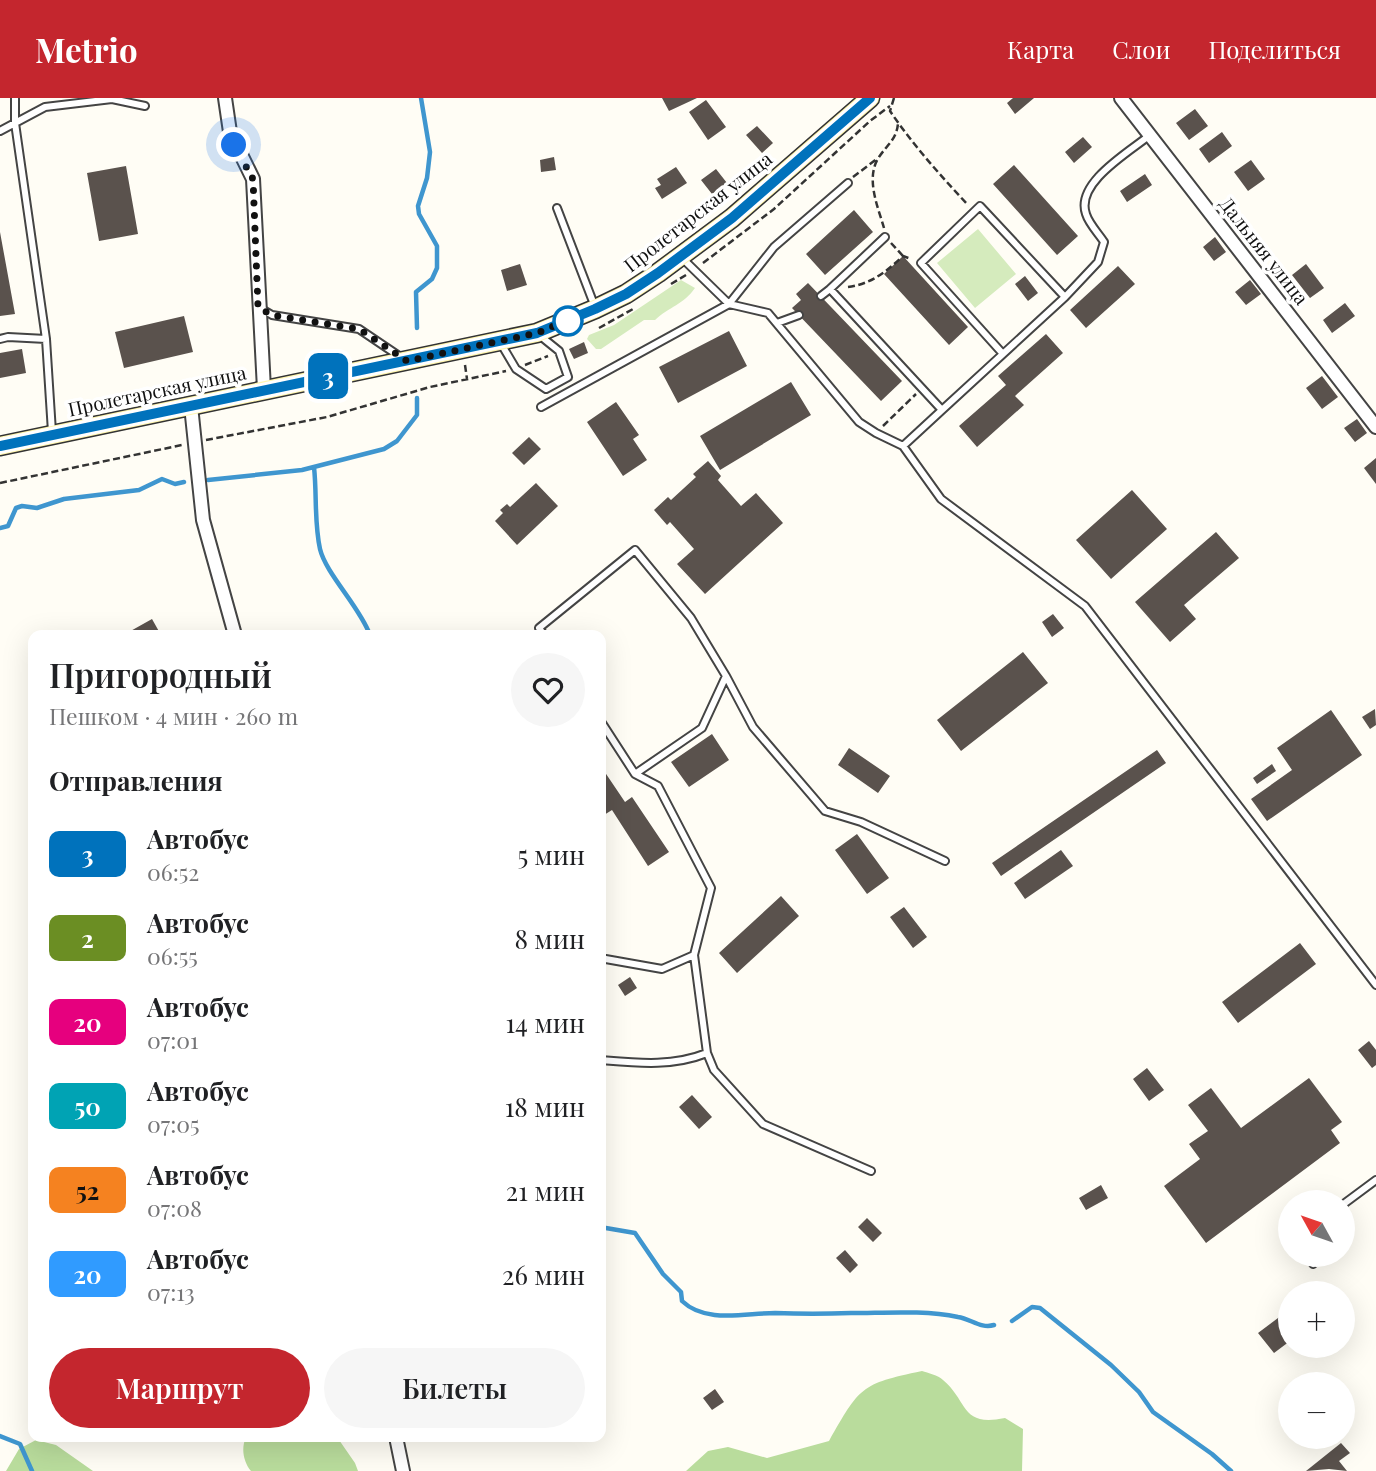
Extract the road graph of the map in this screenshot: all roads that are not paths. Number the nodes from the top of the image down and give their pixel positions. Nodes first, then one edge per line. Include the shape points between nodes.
1 (15, 98) edge
2 (225, 98) edge
3 (870, 98) edge
4 (1121, 98) edge
5 (145, 106) dead end
6 (15, 123) junction
7 (0, 131) edge
8 (1150, 135) junction
9 (848, 183) road end
10 (557, 208) dead end
11 (886, 237) road end
12 (687, 263) junction
13 (830, 289) junction
14 (821, 296) dead end
15 (1065, 298) junction
16 (729, 304) junction
17 (258, 307) junction
18 (595, 309) junction
19 (799, 315) dead end
20 (777, 323) junction
21 (537, 333) junction
22 (0, 339) edge
23 (46, 340) junction
24 (500, 342) junction
25 (1003, 354) junction
26 (407, 361) junction
27 (264, 389) junction
28 (191, 406) junction
29 (541, 407) dead end
30 (942, 410) junction
31 (1376, 427) edge
32 (52, 434) junction
33 (0, 446) edge
34 (903, 446) junction
35 (234, 630) edge
36 (540, 630) edge
37 (726, 676) junction
38 (606, 729) edge
39 (635, 774) junction
40 (945, 861) dead end
41 (694, 955) junction
42 (606, 959) edge
43 (1376, 985) edge
44 (707, 1054) junction
45 (606, 1060) edge
46 (871, 1171) dead end
47 (1376, 1180) edge
48 (1355, 1196) edge
49 (397, 1442) edge
50 (403, 1471) edge

1 - 6 lane
2 - 17 street via 230,132 253,179
3 - 12 main road, Пролетарская улица
4 - 8 street, Дальняя улица
5 - 6 lane via 112,99 45,107
6 - 7 lane
6 - 23 lane
8 - 15 lane via 1093,180 1087,191 1086,214 1104,242 1103,252
8 - 31 street, Дальняя улица
9 - 16 lane via 774,247
10 - 18 lane
11 - 13 lane
12 - 16 lane
12 - 18 main road, Пролетарская улица
13 - 14 lane
13 - 30 lane
15 - 25 lane
15 - 25 lane via 980,206 921,263
16 - 20 lane via 768,313
16 - 29 lane
17 - 26 lane via 272,315 359,329
17 - 27 street
18 - 21 main road, Пролетарская улица
19 - 20 lane
20 - 34 lane via 859,422
21 - 24 main road, Пролетарская улица
21 - 24 lane via 559,351 568,377 546,389 516,369
22 - 23 lane
23 - 32 lane
24 - 26 main road, Пролетарская улица
25 - 30 lane
26 - 27 main road, Пролетарская улица
27 - 28 main road, Пролетарская улица
28 - 32 main road, Пролетарская улица
28 - 35 street via 203,520
30 - 34 lane
32 - 33 main road, Пролетарская улица
34 - 43 lane via 941,499 1085,606
36 - 37 lane via 635,550 691,618
37 - 39 lane via 702,728
37 - 40 lane via 753,727 825,811 861,822
38 - 39 lane
39 - 41 lane via 658,786 711,888
41 - 42 lane via 662,969
41 - 44 lane
44 - 45 lane via 657,1064
44 - 46 lane via 713,1070 764,1124
47 - 48 lane
49 - 50 street

